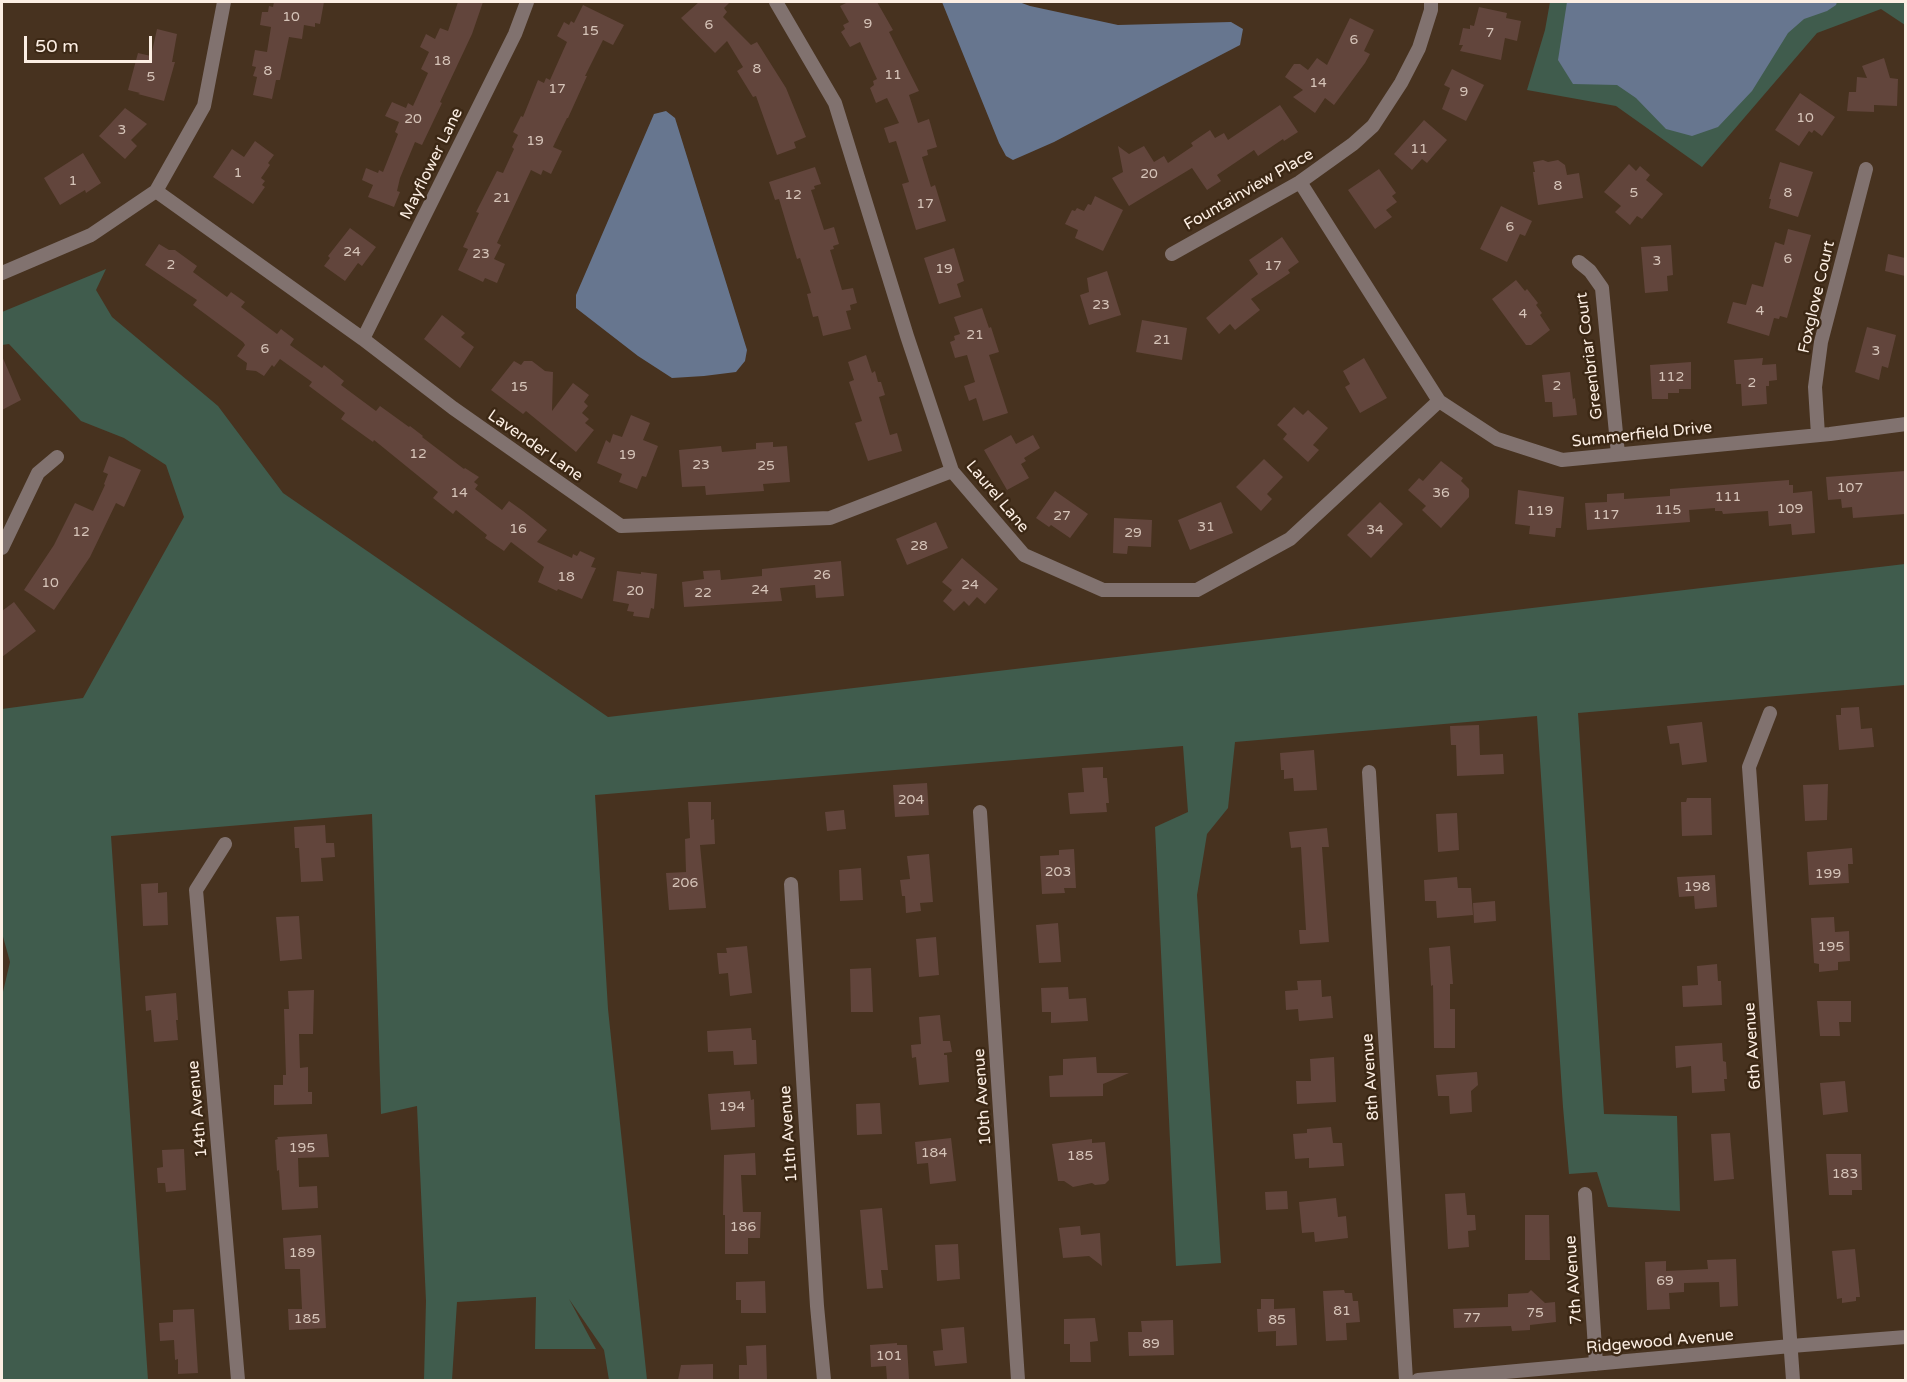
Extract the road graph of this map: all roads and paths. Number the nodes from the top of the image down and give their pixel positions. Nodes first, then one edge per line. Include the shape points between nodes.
1 (224, 2) edge
2 (526, 2) edge
3 (776, 2) edge
4 (1431, 2) edge
5 (1866, 170) dead end
6 (1300, 182) junction
7 (156, 192) junction
8 (1172, 254) dead end
9 (1579, 261) dead end
10 (2, 273) edge
11 (363, 339) junction
12 (1439, 401) junction
13 (1905, 424) edge
14 (1818, 435) junction
15 (1618, 454) junction
16 (57, 457) dead end
17 (952, 471) junction
18 (2, 548) edge
19 (1770, 712) dead end
20 (1369, 772) dead end
21 (980, 812) dead end
22 (225, 844) dead end
23 (790, 884) dead end
24 (1585, 1194) dead end
25 (1905, 1337) edge
26 (1791, 1346) junction
27 (1596, 1364) junction
28 (238, 1380) edge
29 (825, 1380) edge
30 (1018, 1380) edge
31 (1406, 1380) edge
32 (1418, 1380) edge
33 (1793, 1380) edge

1 - 7 street via 204,106
2 - 11 street, Mayflower Lane via 515,34
3 - 17 street, Laurel Lane via 835,102
4 - 6 street, Fountainview Place via 1419,48 1373,126
5 - 14 street, Foxglove Court via 1821,342 1815,387
6 - 8 street, Fountainview Place
6 - 12 street, Summerfield Drive
7 - 10 street via 91,235
7 - 11 street, Lavender Lane
9 - 15 street, Greenbriar Court via 1602,288
11 - 17 street, Lavender Lane via 453,408 621,526 830,518
12 - 15 street, Summerfield Drive via 1497,439 1562,460
12 - 17 street, Laurel Lane via 1290,539 1197,590 1103,590 1024,555
13 - 14 street, Summerfield Drive
14 - 15 street, Summerfield Drive
16 - 18 street via 38,473
19 - 26 street, 6th Avenue via 1749,767
20 - 31 street, 8th Avenue
21 - 30 street, 10th Avenue
22 - 28 street, 14th Avenue via 196,890
23 - 29 street, 11th Avenue via 816,1306
24 - 27 street, 7th AVenue
25 - 26 street, Ridgewood Avenue
26 - 27 street, Ridgewood Avenue
26 - 33 street, 6th Avenue
27 - 32 street, Ridgewood Avenue

